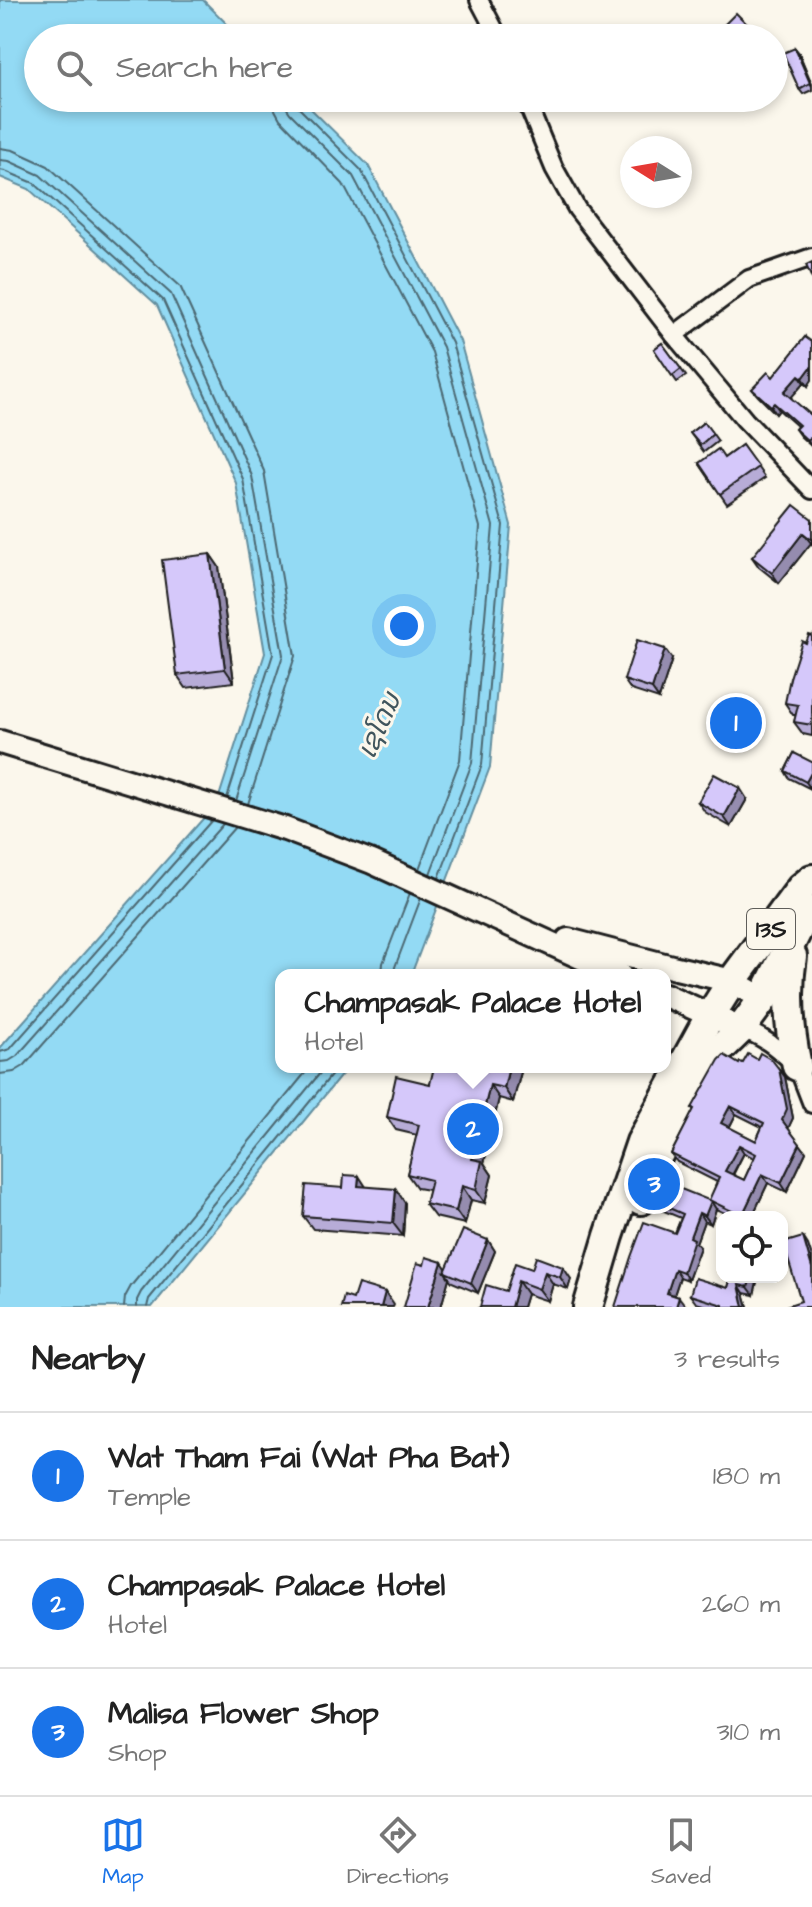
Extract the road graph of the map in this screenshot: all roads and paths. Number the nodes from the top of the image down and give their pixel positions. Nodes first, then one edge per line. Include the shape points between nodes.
1 (479, 0) edge
2 (493, 24) edge
3 (531, 112) edge
4 (812, 257) edge
5 (674, 335) junction
6 (812, 490) edge
7 (8, 744) edge
8 (812, 879) edge
9 (806, 917) edge
10 (501, 922) junction
11 (607, 969) edge
12 (732, 981) junction
13 (671, 998) edge
14 (763, 999) junction
15 (710, 1016) junction
16 (741, 1029) junction
17 (797, 1066) junction
18 (812, 1104) edge
19 (588, 1307) edge
20 (607, 1307) edge

1 - 2 street
3 - 5 street via 577,209
4 - 5 street via 749,279
5 - 6 street
7 - 10 street via 285,829 372,862
8 - 12 highway, 13S
9 - 14 highway, 13S
9 - 17 highway via 791,959 788,995
10 - 11 street
10 - 12 street
12 - 14 street
12 - 15 highway, 13S
13 - 15 street
14 - 16 highway, 13S
14 - 17 street via 783,1026
15 - 16 street
15 - 19 highway, 13S via 641,1142
16 - 17 street via 772,1043
16 - 20 highway, 13S via 711,1058 658,1155
17 - 18 street

